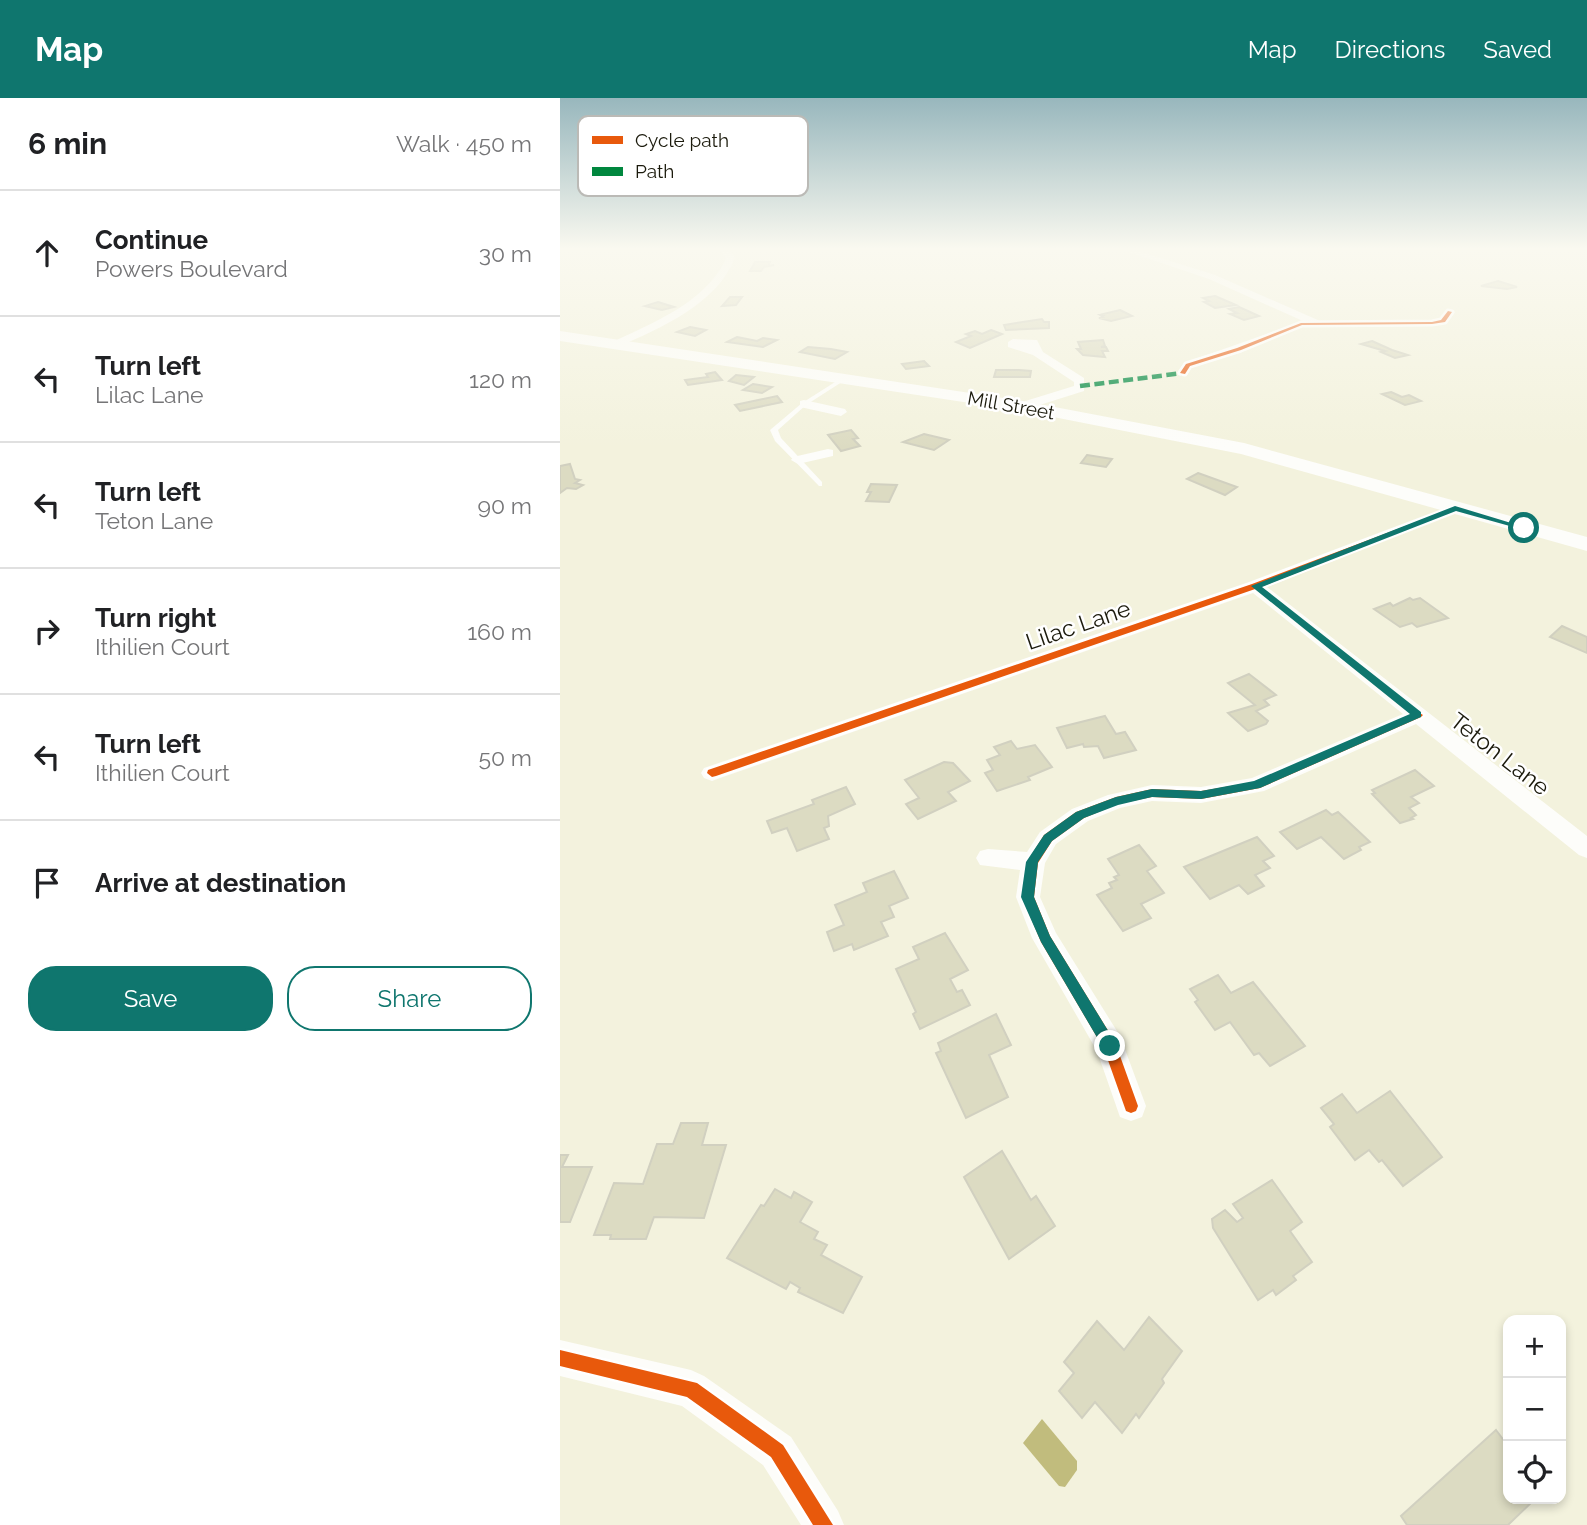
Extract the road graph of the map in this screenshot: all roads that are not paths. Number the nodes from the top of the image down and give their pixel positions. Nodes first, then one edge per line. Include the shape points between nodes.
1 (678, 315) edge
2 (1297, 315) edge
3 (1448, 315) edge
4 (1316, 323) junction
5 (560, 336) edge
6 (614, 345) junction
7 (1037, 353) dead end
8 (1183, 373) dead end
9 (843, 379) junction
10 (819, 393) joint
11 (799, 399) junction
12 (1023, 406) junction
13 (841, 412) dead end
14 (828, 453) dead end
15 (798, 460) junction
16 (819, 484) dead end
17 (1455, 509) junction
18 (1587, 544) edge
19 (1255, 586) junction
20 (1418, 715) junction
21 (712, 773) dead end
22 (1587, 849) edge
23 (988, 858) dead end
24 (1032, 862) junction
25 (1132, 1105) dead end
26 (560, 1358) edge
27 (824, 1525) edge

1 - 6 street
2 - 4 street
3 - 4 street via 1432,323
4 - 8 street via 1279,331 1188,365
5 - 6 main road, Mill Street
6 - 9 main road, Mill Street
7 - 12 street via 1080,381 1080,388
9 - 10 lane
9 - 12 main road, Mill Street
10 - 11 street
11 - 13 street
11 - 15 lane via 774,430
12 - 17 main road, Mill Street via 1244,449
14 - 15 street
15 - 16 lane
17 - 18 main road, Mill Street
17 - 19 street, Lilac Lane
19 - 20 street, Teton Lane
19 - 21 street, Lilac Lane
20 - 22 street, Teton Lane
20 - 24 street via 1256,785 1201,795 1152,793 1092,810 1048,838
23 - 24 street
24 - 25 street via 1028,897 1045,938 1110,1046
26 - 27 street via 691,1390 777,1451

